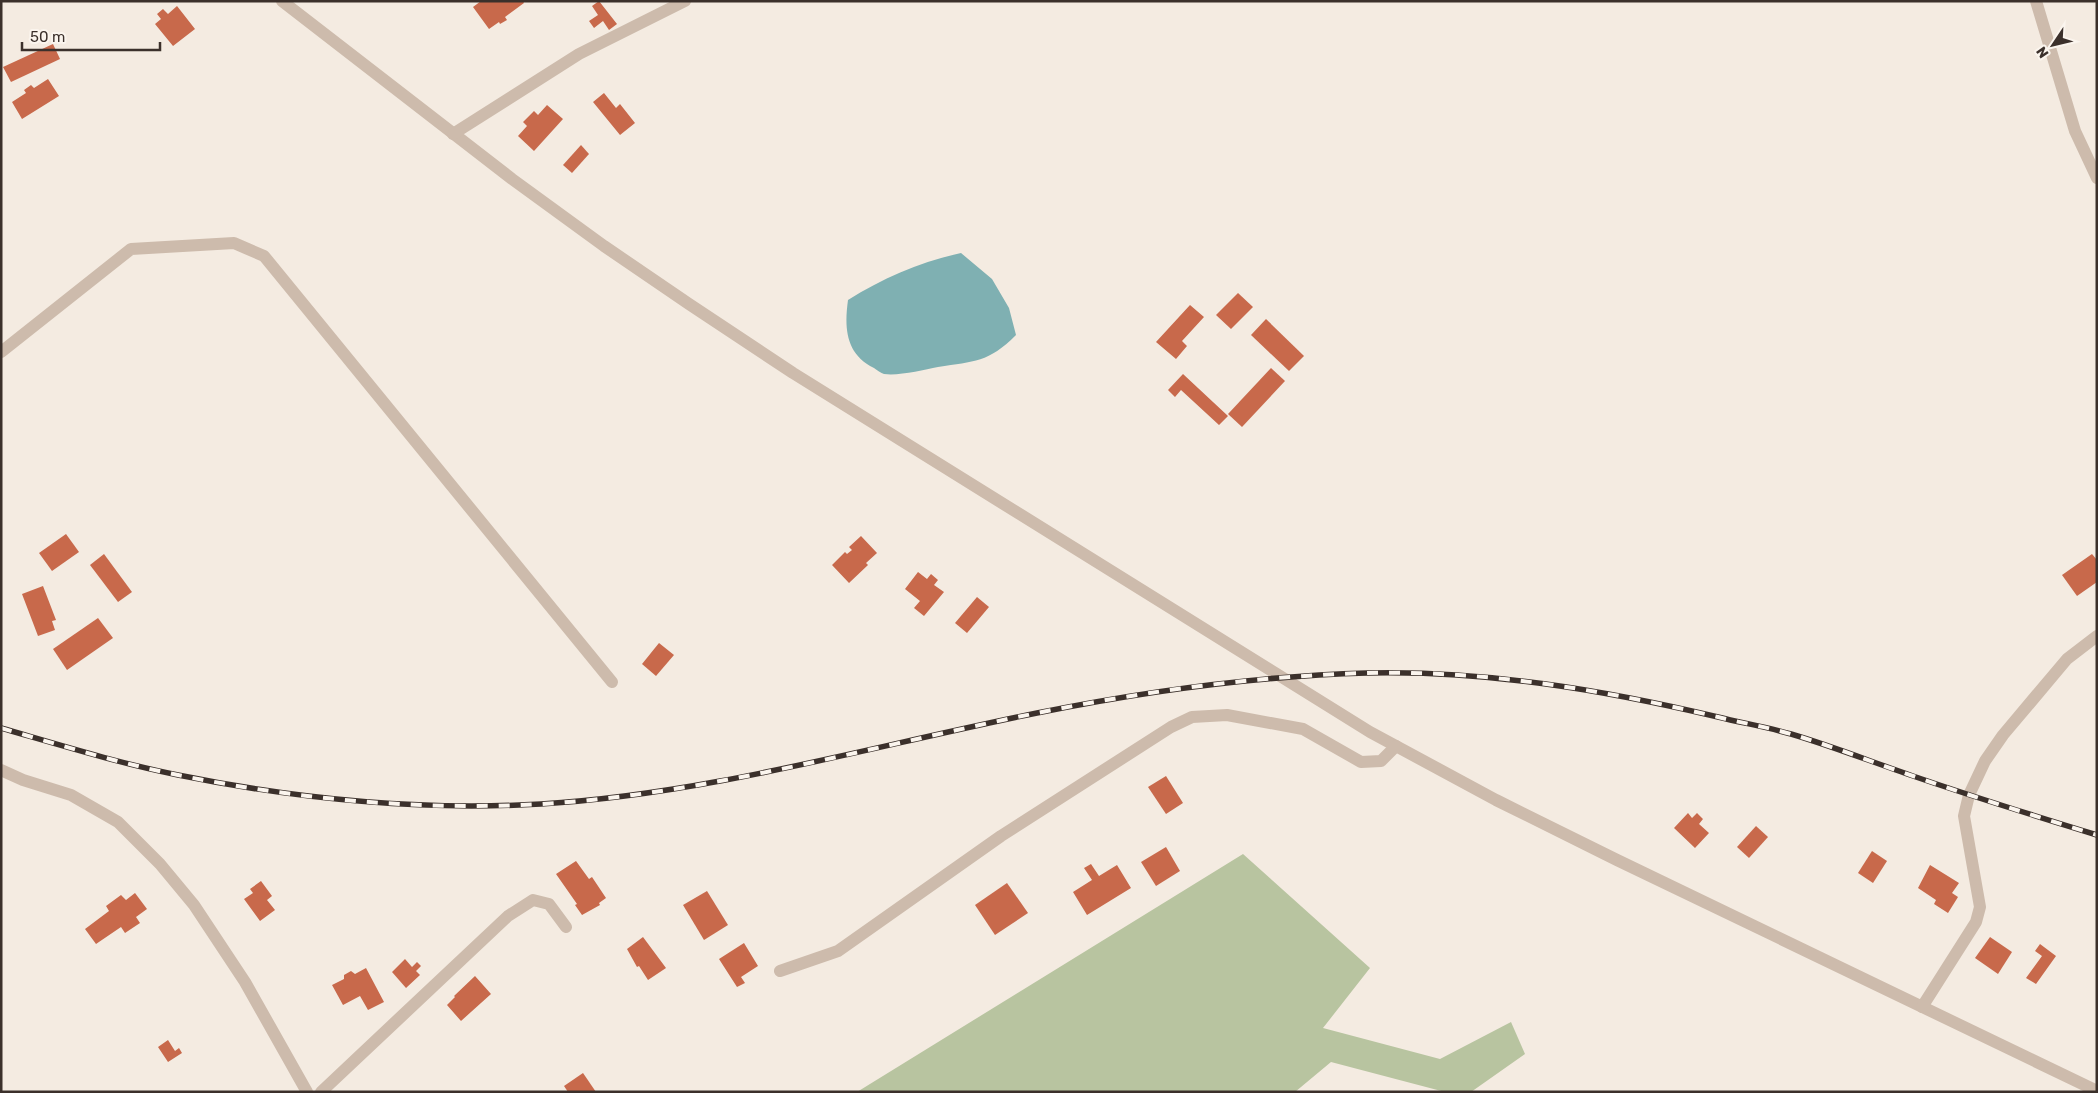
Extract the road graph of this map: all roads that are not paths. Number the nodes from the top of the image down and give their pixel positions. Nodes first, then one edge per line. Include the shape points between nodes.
1 (282, 1) edge
2 (685, 1) edge
3 (2036, 1) edge
4 (453, 134) junction
5 (2097, 178) edge
6 (1, 352) edge
7 (2097, 636) edge
8 (612, 682) dead end
9 (1396, 746) junction
10 (1, 770) edge
11 (566, 927) dead end
12 (780, 971) dead end
13 (1922, 1007) junction
14 (2097, 1091) edge
15 (306, 1092) edge
16 (321, 1092) edge

1 - 4 street
2 - 4 street via 579,54
3 - 5 street via 2075,131
4 - 9 street via 604,246 793,373
6 - 8 street via 131,249 234,243 264,256
7 - 13 street via 2067,659 1984,761 1964,816 1980,907 1976,922
9 - 12 street via 1381,761 1360,762 1302,729 1227,715 1192,717 1171,727 1001,836 838,951
9 - 13 street via 1505,804
10 - 15 street via 71,795 118,822 160,864 194,905 245,982
11 - 16 street via 549,904 532,900 508,916
13 - 14 street

